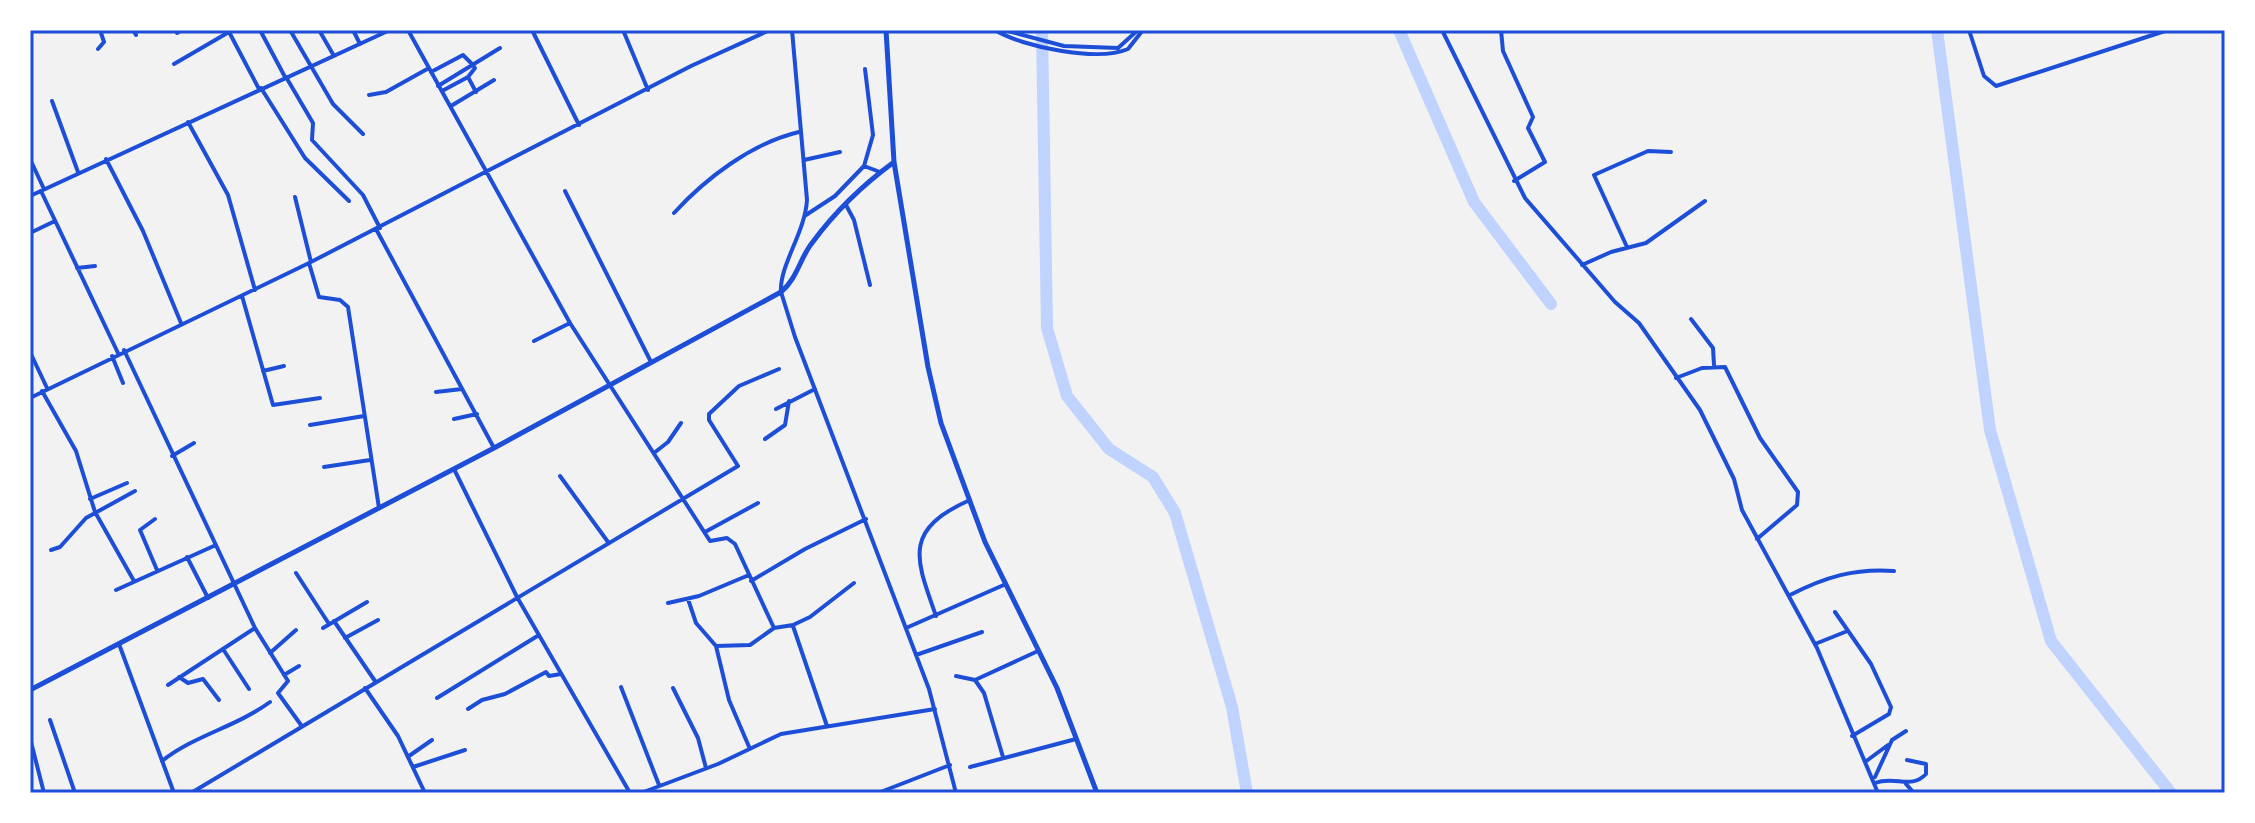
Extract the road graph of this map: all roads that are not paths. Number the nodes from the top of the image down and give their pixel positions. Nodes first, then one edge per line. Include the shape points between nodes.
1 (100, 30) edge
2 (260, 30) edge
3 (290, 30) edge
4 (319, 30) edge
5 (353, 30) edge
6 (390, 30) edge
7 (408, 30) edge
8 (532, 30) edge
9 (623, 30) edge
10 (770, 30) edge
11 (792, 30) edge
12 (886, 30) edge
13 (995, 30) edge
14 (1004, 30) edge
15 (1141, 30) edge
16 (1442, 30) edge
17 (1501, 30) edge
18 (1969, 30) edge
19 (2168, 30) edge
20 (229, 31) edge
21 (1036, 43) junction
22 (360, 44) junction
23 (500, 48) dead end
24 (98, 49) dead end
25 (334, 56) junction
26 (174, 64) dead end
27 (473, 65) junction
28 (309, 67) junction
29 (865, 69) dead end
30 (430, 70) junction
31 (286, 77) junction
32 (468, 77) junction
33 (494, 80) dead end
34 (260, 88) junction
35 (440, 88) junction
36 (648, 90) junction
37 (476, 92) junction
38 (369, 95) dead end
39 (52, 101) dead end
40 (451, 106) junction
41 (188, 122) junction
42 (579, 125) junction
43 (799, 132) junction
44 (363, 134) dead end
45 (840, 152) dead end
46 (1671, 152) dead end
47 (30, 159) edge
48 (106, 159) junction
49 (804, 160) junction
50 (894, 162) junction
51 (864, 166) junction
52 (78, 172) junction
53 (488, 172) junction
54 (880, 172) junction
55 (1514, 181) junction
56 (42, 190) junction
57 (565, 191) dead end
58 (30, 196) edge
59 (295, 197) dead end
60 (349, 201) dead end
61 (1705, 201) dead end
62 (846, 205) junction
63 (674, 213) dead end
64 (806, 215) junction
65 (55, 221) junction
66 (378, 229) junction
67 (30, 233) edge
68 (1627, 247) junction
69 (310, 263) junction
70 (1582, 265) junction
71 (95, 266) dead end
72 (77, 268) junction
73 (870, 285) dead end
74 (255, 290) junction
75 (781, 292) junction
76 (242, 296) junction
77 (1691, 319) dead end
78 (181, 323) junction
79 (570, 323) junction
80 (534, 341) dead end
81 (124, 350) junction
82 (30, 352) edge
83 (115, 354) junction
84 (651, 362) junction
85 (1714, 365) junction
86 (284, 366) dead end
87 (779, 369) dead end
88 (263, 371) junction
89 (1676, 378) junction
90 (123, 383) dead end
91 (608, 386) junction
92 (462, 389) junction
93 (815, 389) junction
94 (45, 390) junction
95 (436, 392) dead end
96 (30, 398) edge
97 (320, 398) dead end
98 (789, 401) junction
99 (776, 409) dead end
100 (477, 414) junction
101 (364, 416) junction
102 (454, 419) dead end
103 (681, 423) dead end
104 (310, 425) dead end
105 (765, 439) dead end
106 (194, 443) dead end
107 (494, 448) junction
108 (654, 453) junction
109 (172, 456) junction
110 (370, 460) junction
111 (324, 467) dead end
112 (454, 469) junction
113 (560, 476) dead end
114 (127, 483) dead end
115 (135, 491) dead end
116 (685, 497) junction
117 (90, 499) junction
118 (970, 500) junction
119 (758, 503) dead end
120 (379, 508) junction
121 (95, 512) junction
122 (155, 519) dead end
123 (866, 519) junction
124 (705, 532) junction
125 (1757, 539) junction
126 (608, 542) junction
127 (217, 545) junction
128 (51, 550) dead end
129 (187, 557) junction
130 (157, 570) junction
131 (1894, 571) dead end
132 (296, 573) dead end
133 (750, 578) junction
134 (134, 581) junction
135 (854, 583) dead end
136 (1006, 584) junction
137 (234, 585) junction
138 (116, 590) dead end
139 (1790, 595) junction
140 (517, 597) junction
141 (208, 598) junction
142 (688, 599) junction
143 (367, 602) dead end
144 (668, 603) dead end
145 (1835, 612) dead end
146 (936, 616) junction
147 (378, 620) dead end
148 (331, 622) junction
149 (793, 625) junction
150 (255, 628) junction
151 (323, 628) dead end
152 (774, 628) junction
153 (906, 628) junction
154 (296, 630) dead end
155 (982, 632) dead end
156 (1845, 632) junction
157 (539, 635) junction
158 (345, 638) junction
159 (119, 644) junction
160 (1815, 644) junction
161 (716, 646) junction
162 (223, 649) junction
163 (1040, 650) junction
164 (270, 653) junction
165 (916, 655) junction
166 (299, 666) dead end
167 (561, 674) junction
168 (284, 675) junction
169 (956, 676) dead end
170 (179, 677) junction
171 (975, 680) junction
172 (375, 682) junction
173 (168, 685) dead end
174 (621, 687) dead end
175 (365, 688) junction
176 (673, 688) dead end
177 (249, 689) dead end
178 (30, 690) edge
179 (437, 698) dead end
180 (219, 700) dead end
181 (270, 702) dead end
182 (468, 709) dead end
183 (935, 709) junction
184 (50, 720) dead end
185 (302, 726) junction
186 (827, 726) junction
187 (1906, 731) dead end
188 (1852, 736) junction
189 (30, 738) edge
190 (1076, 739) junction
191 (432, 740) dead end
192 (1892, 740) junction
193 (750, 749) junction
194 (465, 750) dead end
195 (409, 757) junction
196 (1003, 757) junction
197 (1907, 760) dead end
198 (162, 761) junction
199 (1865, 762) junction
200 (950, 765) junction
201 (413, 767) junction
202 (970, 767) dead end
203 (706, 768) junction
204 (1875, 781) junction
205 (1904, 782) junction
206 (659, 785) junction
207 (44, 793) edge
208 (75, 793) edge
209 (174, 793) edge
210 (191, 793) edge
211 (425, 793) edge
212 (630, 793) edge
213 (641, 793) edge
214 (878, 793) edge
215 (956, 793) edge
216 (1097, 793) edge
217 (1878, 793) edge
218 (1914, 793) edge

1 - 24 street via 104,42
2 - 31 street
3 - 28 street
4 - 25 street
5 - 22 street
6 - 22 street
7 - 30 street
8 - 42 street
9 - 36 street
10 - 36 street
11 - 43 street
12 - 50 main road
13 - 21 street
14 - 21 street
15 - 21 street via 1123,51
16 - 55 street via 1502,146
17 - 55 street via 1503,51 1533,117 1528,128 1545,162
18 - 19 street via 1984,76 1996,86
20 - 26 street
20 - 34 street
22 - 25 street
23 - 27 street
25 - 28 street
27 - 30 street via 463,55
27 - 32 street
27 - 35 street
28 - 31 street
28 - 44 street via 333,104
29 - 51 street via 873,135
30 - 35 street
30 - 38 street
31 - 34 street
31 - 66 street via 313,123 312,140 363,195
32 - 35 street
32 - 37 street
33 - 37 street
34 - 41 street
34 - 60 street via 305,158
35 - 40 street
36 - 42 street
37 - 40 street
39 - 52 street
40 - 53 street
41 - 48 street
41 - 74 street via 228,195
42 - 53 street
43 - 49 street
43 - 63 street via 781,136 700,184
45 - 49 street
46 - 68 street via 1648,151 1594,175
47 - 56 street
48 - 52 street
48 - 78 street
49 - 64 street
50 - 54 main road
50 - 118 main road via 928,367 941,423
51 - 54 street
51 - 64 street via 835,196
52 - 56 street
53 - 66 street
53 - 79 street
54 - 62 main road
55 - 70 street
56 - 58 street
56 - 65 street
57 - 84 street
59 - 69 street
61 - 68 street via 1646,243
62 - 73 street
62 - 75 main road via 811,244
64 - 75 street
65 - 67 street
65 - 72 street
66 - 69 street
66 - 92 street
68 - 70 street
69 - 74 street
69 - 101 street via 319,297 340,300 348,307
70 - 89 street via 1639,323
71 - 72 street
72 - 83 street
74 - 76 street
75 - 84 main road
75 - 93 street
76 - 78 street
76 - 88 street
77 - 85 street via 1713,348
78 - 81 street
79 - 80 street
79 - 91 street
81 - 83 street
81 - 109 street
82 - 94 street
83 - 90 street
83 - 94 street
84 - 91 main road
85 - 89 street
85 - 125 street via 1725,367 1760,438 1800,497
86 - 88 street
87 - 116 street via 739,386 709,414 738,466
88 - 97 street via 273,405
89 - 125 street via 1704,416
91 - 107 main road
91 - 108 street
92 - 95 street
92 - 100 street
93 - 98 street
93 - 123 street
94 - 96 street
94 - 117 street via 76,451
98 - 99 street
98 - 105 street via 785,425
100 - 102 street
100 - 107 street
101 - 104 street
101 - 110 street
103 - 108 street
106 - 109 street
107 - 112 main road
108 - 116 street
109 - 127 street
110 - 111 street
110 - 120 street
112 - 120 main road
112 - 140 street
113 - 126 street
114 - 117 street
115 - 121 street
116 - 124 street
116 - 126 street
117 - 121 street
118 - 136 main road
118 - 146 street via 927,530 918,549 918,568
119 - 124 street
120 - 137 main road
121 - 128 street
121 - 134 street
122 - 130 street via 140,530
123 - 133 street
123 - 153 street
124 - 133 street via 710,541 731,540
125 - 139 street
126 - 140 street
127 - 129 street
127 - 137 street
129 - 130 street
129 - 141 street
130 - 134 street
131 - 139 street via 1843,573
132 - 148 street
133 - 142 street
133 - 152 street
134 - 138 street
135 - 149 street
136 - 146 street
136 - 163 main road
137 - 141 main road
137 - 150 street
139 - 160 street
140 - 157 street
140 - 172 street
141 - 159 main road
142 - 144 street
142 - 161 street via 696,623
143 - 148 street
145 - 156 street
146 - 153 street
147 - 158 street
148 - 151 street
148 - 158 street
149 - 152 street
149 - 186 street
150 - 162 street
150 - 164 street
152 - 161 street via 750,645
153 - 165 street
154 - 164 street
155 - 165 street
156 - 160 street
156 - 188 street via 1871,664 1891,707 1889,714
157 - 167 street
157 - 179 street
158 - 172 street
159 - 178 main road
159 - 198 street
160 - 188 street
161 - 193 street via 729,700
162 - 170 street
162 - 177 street
163 - 171 street
163 - 190 main road
164 - 168 street
165 - 183 street
166 - 168 street
167 - 182 street via 546,672
167 - 212 street
168 - 185 street via 287,683 278,693
169 - 171 street
170 - 173 street
170 - 180 street via 188,683 203,679
171 - 196 street via 984,693
172 - 175 street
174 - 206 street
175 - 185 street
175 - 195 street
176 - 203 street via 698,738
181 - 198 street
183 - 186 street
183 - 200 street
184 - 208 street
185 - 210 street
186 - 193 street via 781,734
187 - 192 street
188 - 199 street
189 - 207 street
190 - 196 street
190 - 216 main road
191 - 195 street
192 - 199 street
192 - 204 street
193 - 203 street
194 - 201 street
195 - 201 street
196 - 202 street
197 - 205 street via 1929,768 1920,781
198 - 209 street
199 - 204 street
200 - 214 street
200 - 215 street
201 - 211 street
203 - 206 street
204 - 205 street
204 - 217 street
205 - 218 street
206 - 213 street

